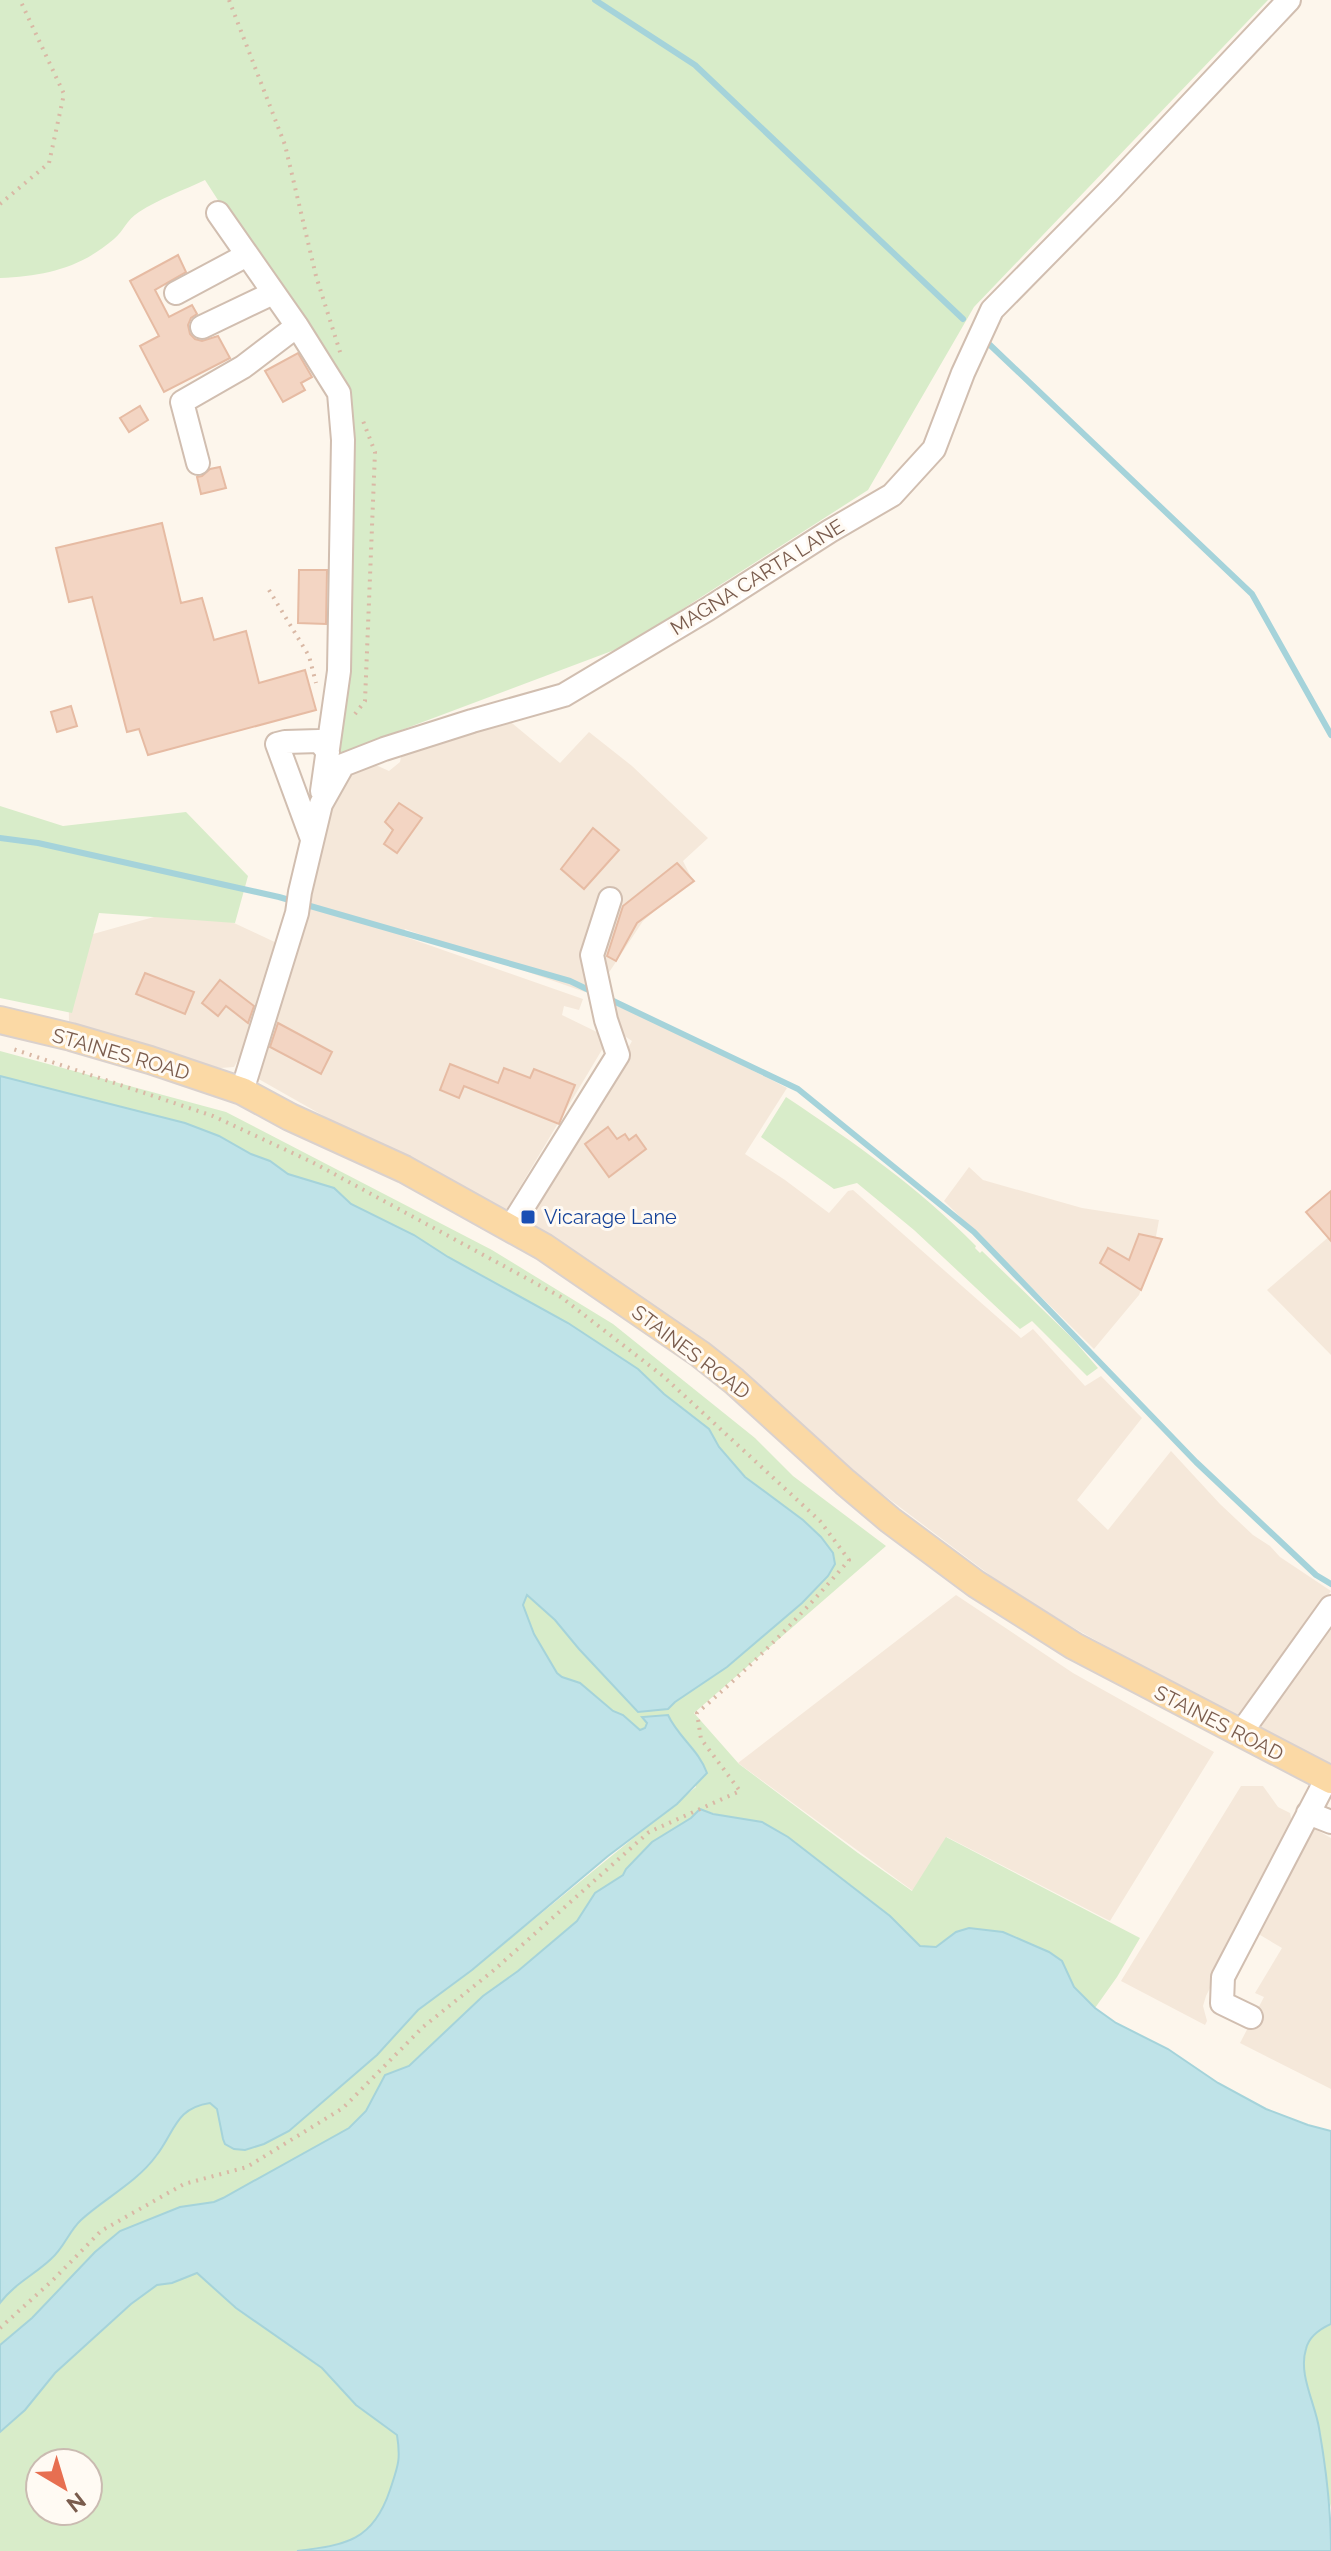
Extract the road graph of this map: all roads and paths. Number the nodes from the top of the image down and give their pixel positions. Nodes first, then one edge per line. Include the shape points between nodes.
1 (20, 0) edge
2 (1289, 0) edge
3 (0, 204) edge
4 (218, 213) dead end
5 (247, 255) junction
6 (176, 293) dead end
7 (273, 293) junction
8 (297, 326) junction
9 (202, 327) dead end
10 (198, 463) dead end
11 (269, 590) dead end
12 (320, 694) dead end
13 (328, 752) junction
14 (321, 804) junction
15 (312, 840) junction
16 (610, 899) dead end
17 (0, 1020) edge
18 (0, 1044) edge
19 (242, 1091) junction
20 (510, 1228) junction
21 (1329, 1612) edge
22 (1240, 1734) junction
23 (1329, 1779) edge
24 (1308, 1813) junction
25 (1331, 1822) edge
26 (1251, 2017) dead end
27 (0, 2328) edge

1 - 3 path via 64,94 49,163
2 - 14 street, MAGNA CARTA LANE via 992,310 934,449 892,495 564,695 343,765
4 - 5 street
5 - 6 street
5 - 7 street
7 - 8 street
7 - 9 street
8 - 10 street via 243,367 182,402
8 - 13 street via 339,393 343,440 339,671
11 - 12 path via 309,656
13 - 14 street
13 - 15 street via 319,741 277,744
14 - 15 street, MAGNA CARTA LANE
15 - 19 street, MAGNA CARTA LANE via 299,902
16 - 20 street via 592,955 618,1055
17 - 19 main road, STAINES ROAD
18 - 27 path via 213,1116 312,1162 561,1297 663,1376 820,1521 849,1560 809,1607 697,1713 701,1739 740,1791 649,1832 423,2027 343,2108 247,2167 184,2184 101,2231
19 - 20 main road, STAINES ROAD via 404,1169
20 - 22 main road, STAINES ROAD via 700,1354 867,1501 976,1584 1074,1646
21 - 22 street
22 - 23 main road, STAINES ROAD
23 - 24 street
24 - 25 street
24 - 26 street via 1223,1977 1222,2003

